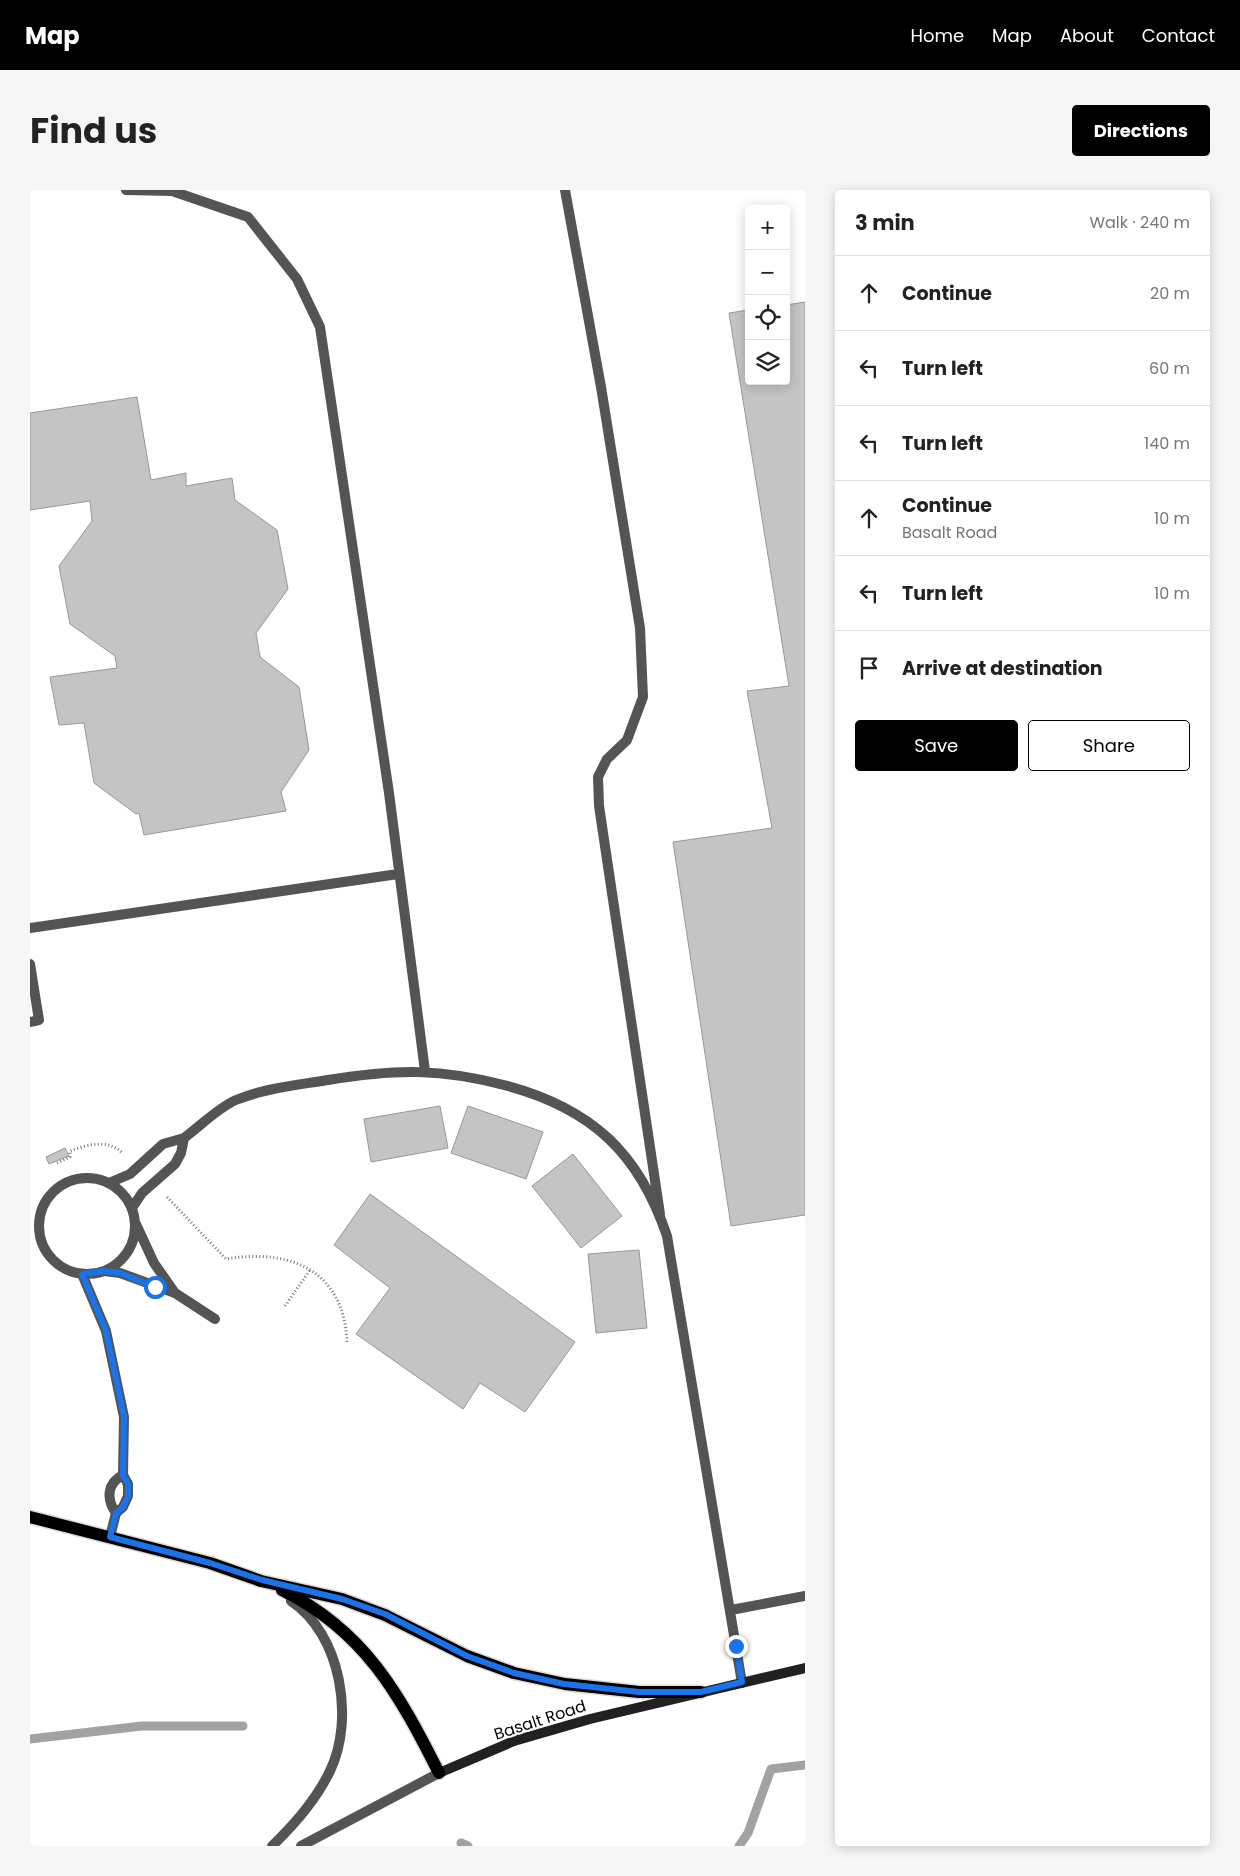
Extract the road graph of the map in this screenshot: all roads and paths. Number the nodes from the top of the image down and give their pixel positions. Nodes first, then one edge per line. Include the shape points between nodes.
1 (126, 190) edge
2 (565, 190) edge
3 (398, 874) junction
4 (30, 928) edge
5 (30, 964) edge
6 (30, 1022) edge
7 (425, 1071) junction
8 (184, 1138) junction
9 (129, 1159) dead end
10 (58, 1163) dead end
11 (109, 1183) junction
12 (163, 1193) dead end
13 (132, 1208) junction
14 (660, 1214) junction
15 (34, 1218) edge
16 (135, 1223) junction
17 (310, 1269) junction
18 (104, 1271) junction
19 (82, 1274) junction
20 (175, 1292) junction
21 (285, 1306) dead end
22 (215, 1319) dead end
23 (347, 1342) dead end
24 (123, 1475) junction
25 (116, 1513) junction
26 (30, 1517) edge
27 (110, 1537) junction
28 (262, 1580) junction
29 (805, 1596) edge
30 (730, 1610) junction
31 (805, 1668) edge
32 (742, 1682) junction
33 (701, 1692) junction
34 (439, 1773) junction
35 (272, 1846) edge
36 (301, 1846) edge

1 - 3 lane via 172,191 248,217 297,279 320,327 384,758
2 - 14 lane via 640,628 643,697 627,740 607,759 598,777 599,806
3 - 4 lane
3 - 7 lane
5 - 6 lane via 39,1020
7 - 8 lane via 359,1075 262,1091 234,1100
7 - 14 lane via 468,1075 517,1088 586,1118 629,1160
8 - 11 lane via 163,1144 130,1174
8 - 13 lane via 175,1164 142,1193
9 - 10 path via 118,1148 91,1144 70,1151 70,1157
11 - 13 lane via 125,1196
11 - 15 lane via 79,1178 64,1184 52,1192
12 - 17 path via 226,1259 267,1257
13 - 16 lane
14 - 30 lane via 676,1284
15 - 19 lane via 44,1250 54,1262
16 - 18 lane via 130,1247 124,1257
16 - 20 lane via 154,1263
17 - 21 path
17 - 23 path via 328,1282 334,1292 344,1315
18 - 19 lane
18 - 20 lane via 120,1273
19 - 24 lane via 106,1331 124,1417
20 - 22 lane
24 - 25 lane via 128,1484 128,1496
24 - 25 lane via 114,1479 110,1487 108,1498
25 - 27 lane
26 - 27 main road
27 - 28 main road
28 - 33 main road via 342,1599 385,1614 467,1656 514,1673 564,1684 639,1692
28 - 34 main road via 310,1604 351,1637 388,1680
28 - 35 lane via 300,1606 321,1632 336,1663 342,1696 341,1732 331,1769 310,1805
29 - 30 lane
30 - 32 lane
31 - 32 street, Basalt Road
32 - 33 street, Basalt Road
33 - 34 street, Basalt Road via 514,1741
34 - 36 lane, Basalt Road

